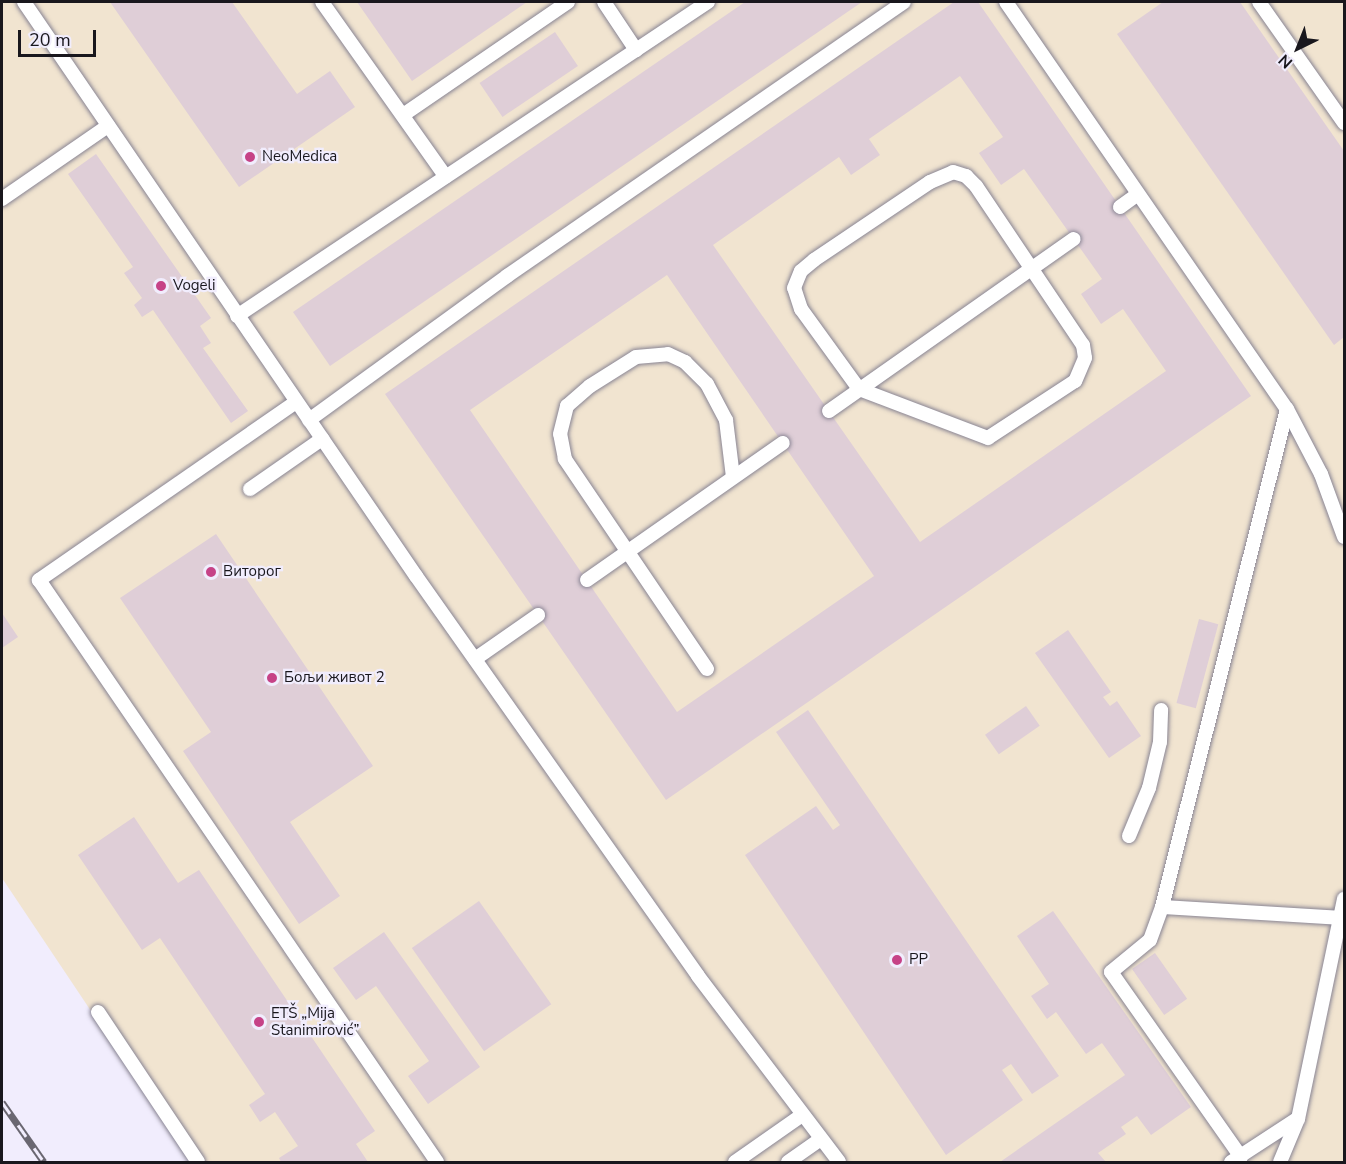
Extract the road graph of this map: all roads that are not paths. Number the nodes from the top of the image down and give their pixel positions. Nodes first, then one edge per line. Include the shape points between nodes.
1 (24, 2) edge
2 (322, 2) edge
3 (568, 2) edge
4 (604, 2) edge
5 (708, 2) edge
6 (904, 2) edge
7 (1006, 2) edge
8 (1259, 2) edge
9 (636, 50) junction
10 (403, 115) junction
11 (1344, 123) edge
12 (108, 126) junction
13 (446, 177) junction
14 (1138, 194) junction
15 (2, 199) edge
16 (1120, 207) dead end
17 (1074, 239) dead end
18 (1031, 269) junction
19 (237, 316) junction
20 (859, 389) junction
21 (296, 402) junction
22 (1287, 409) junction
23 (829, 411) dead end
24 (309, 420) junction
25 (322, 439) junction
26 (783, 443) dead end
27 (733, 477) junction
28 (250, 489) dead end
29 (1344, 537) edge
30 (628, 551) junction
31 (587, 580) dead end
32 (538, 615) dead end
33 (475, 659) junction
34 (707, 669) dead end
35 (1161, 710) dead end
36 (1129, 836) dead end
37 (1344, 898) edge
38 (1162, 907) junction
39 (1343, 917) edge
40 (98, 1012) dead end
41 (802, 1115) junction
42 (1298, 1119) junction
43 (821, 1139) junction
44 (1236, 1160) edge
45 (198, 1162) edge
46 (437, 1162) edge
47 (735, 1162) edge
48 (788, 1162) edge
49 (839, 1162) edge
50 (1280, 1162) edge

1 - 12 lane
2 - 10 lane
3 - 10 lane
4 - 9 lane
5 - 9 lane
6 - 24 lane via 507,276
7 - 14 lane
8 - 11 lane
9 - 13 lane
10 - 13 lane
12 - 15 lane
12 - 19 lane
13 - 19 lane
14 - 16 lane
14 - 22 lane
17 - 18 lane
18 - 20 lane
18 - 20 lane via 1083,345 1082,370 1067,389 988,438
18 - 20 lane via 976,186 966,176 953,172 930,182 814,260 801,272 794,288 801,309
19 - 21 lane
20 - 23 lane
21 - 24 lane
21 - 46 lane via 39,580
22 - 29 lane via 1321,474
22 - 38 lane
24 - 25 lane
25 - 28 lane
25 - 33 lane
26 - 27 lane
27 - 30 lane
27 - 30 lane via 726,420 707,384 685,362 668,354 636,357 590,386 567,406 560,434 565,459
30 - 31 lane
30 - 34 lane
32 - 33 lane
33 - 41 lane via 698,976
35 - 36 lane via 1160,742 1149,788
37 - 39 lane
38 - 39 lane
38 - 44 lane via 1150,940 1111,972
39 - 42 lane
40 - 45 lane
41 - 43 lane
41 - 47 lane
42 - 44 lane
42 - 50 lane
43 - 48 lane
43 - 49 lane

